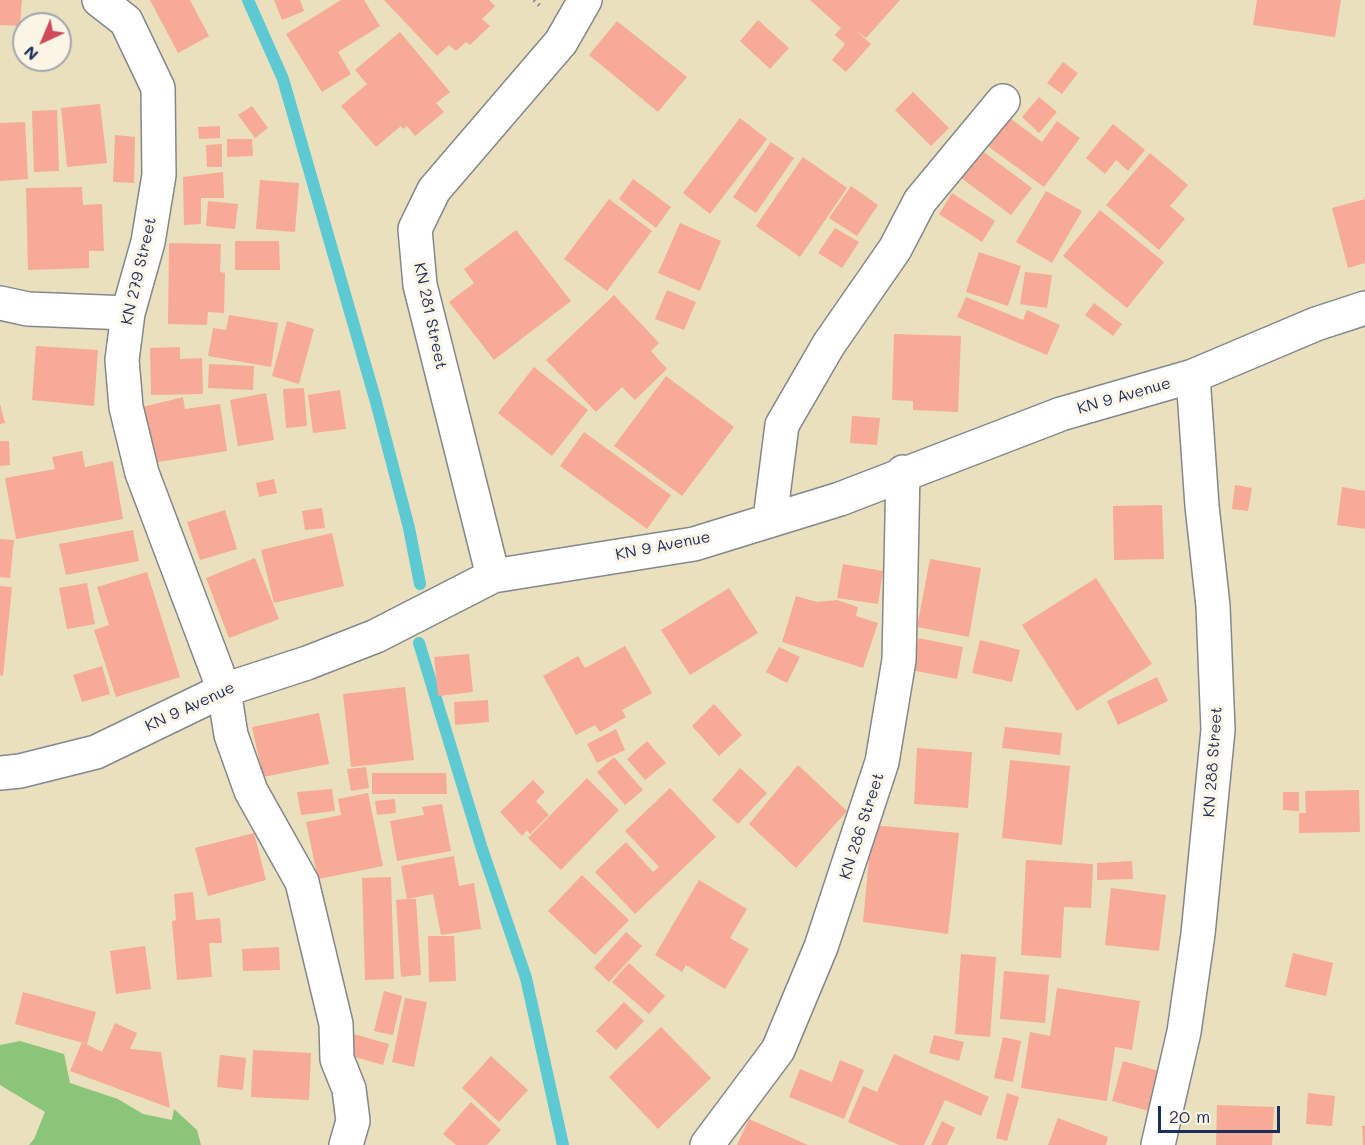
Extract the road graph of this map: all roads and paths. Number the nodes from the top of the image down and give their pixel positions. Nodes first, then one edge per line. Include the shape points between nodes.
1 (99, 0) edge
2 (585, 0) edge
3 (1003, 101) dead end
4 (0, 303) edge
5 (1365, 308) edge
6 (128, 313) junction
7 (1193, 376) junction
8 (903, 472) junction
9 (770, 519) junction
10 (493, 576) junction
11 (224, 690) junction
12 (0, 773) edge
13 (346, 1145) edge
14 (707, 1145) edge
15 (1158, 1145) edge

1 - 6 street, KN 279 Street via 126,21 158,88 159,175 148,243
2 - 10 street, KN 281 Street via 561,42 434,190 415,229 420,285
3 - 9 street via 920,201 895,249 829,344 782,425
4 - 6 street via 28,309
5 - 7 street, KN 9 Avenue via 1316,324
6 - 11 street, KN 279 Street via 122,360 126,407 142,473
7 - 8 street, KN 9 Avenue via 1061,414
7 - 15 street, KN 288 Street via 1213,606 1218,730 1184,1032
8 - 9 street, KN 9 Avenue via 840,499
8 - 14 street, KN 286 Street via 899,660 882,762 821,947 778,1050
9 - 10 street, KN 9 Avenue via 693,544
10 - 11 street, KN 9 Avenue via 376,636
11 - 12 street, KN 9 Avenue via 96,752
11 - 13 street, KN 279 Street via 231,735 251,791 302,882 336,1024 337,1059 349,1089 353,1121

